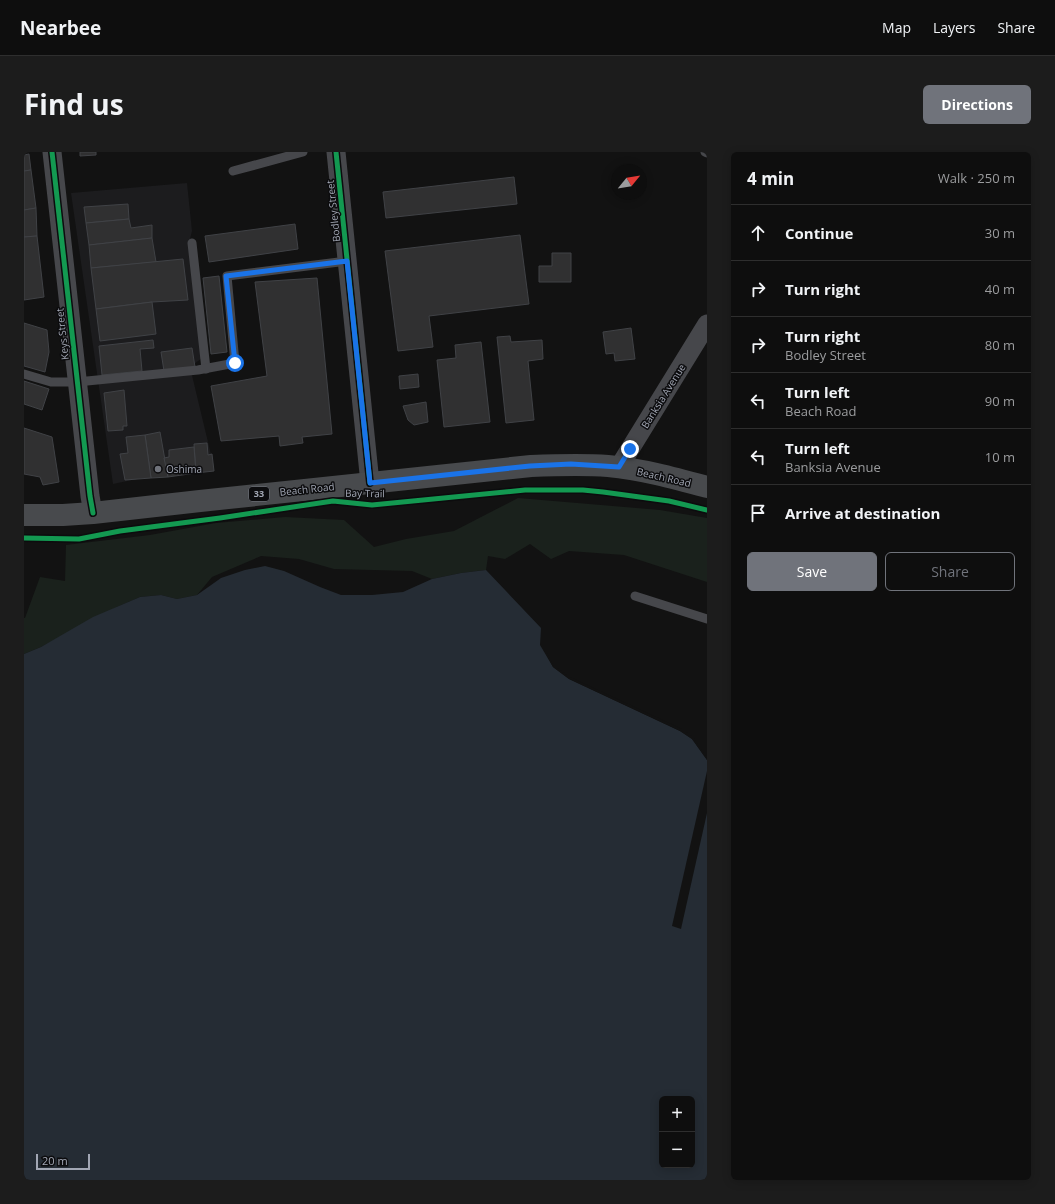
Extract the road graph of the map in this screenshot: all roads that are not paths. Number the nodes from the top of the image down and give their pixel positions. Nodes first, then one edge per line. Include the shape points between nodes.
1 (52, 152) edge
2 (303, 152) edge
3 (336, 152) edge
4 (233, 171) dead end
5 (192, 243) dead end
6 (347, 261) junction
7 (707, 324) edge
8 (206, 369) junction
9 (24, 374) edge
10 (76, 382) junction
11 (619, 467) junction
12 (370, 483) junction
13 (707, 487) edge
14 (93, 513) junction
15 (24, 515) edge
16 (635, 596) dead end
17 (707, 619) edge

1 - 10 street, Keys Street
2 - 4 lane
3 - 6 street, Bodley Street
5 - 8 lane
6 - 8 lane via 226,276 235,363
6 - 12 street, Bodley Street
7 - 11 street, Banksia Avenue
8 - 10 lane
9 - 10 lane via 51,382
10 - 14 street, Keys Street
11 - 12 main road, Beach Road / 33 via 571,464 530,466
11 - 13 main road, Beach Road / 33
12 - 14 main road, Beach Road / 33
14 - 15 main road, Beach Road / 33
16 - 17 lane

